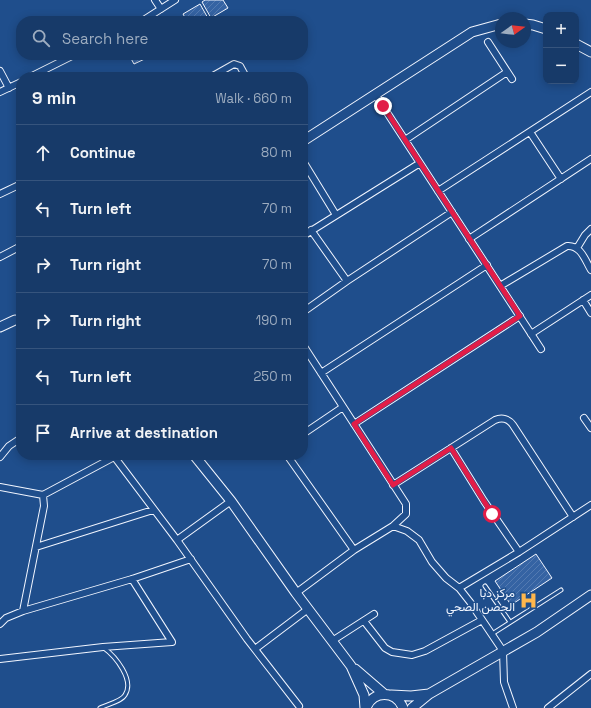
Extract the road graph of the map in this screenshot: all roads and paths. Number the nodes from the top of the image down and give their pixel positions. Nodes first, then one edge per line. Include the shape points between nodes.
1 (155, 0) edge
2 (175, 0) edge
3 (161, 9) junction
4 (150, 16) edge
5 (531, 25) edge
6 (495, 26) edge
7 (543, 28) edge
8 (488, 42) dead end
9 (579, 46) edge
10 (591, 52) edge
11 (64, 60) edge
12 (0, 72) edge
13 (40, 72) edge
14 (220, 72) edge
15 (243, 72) edge
16 (507, 72) junction
17 (512, 79) dead end
18 (16, 84) edge
19 (9, 88) junction
20 (0, 92) edge
21 (591, 92) edge
22 (375, 94) junction
23 (530, 132) junction
24 (308, 138) edge
25 (405, 140) junction
26 (591, 159) edge
27 (420, 163) junction
28 (308, 169) edge
29 (561, 179) junction
30 (16, 188) edge
31 (438, 191) junction
32 (0, 194) edge
33 (452, 212) junction
34 (336, 215) junction
35 (591, 229) edge
36 (311, 230) junction
37 (308, 232) edge
38 (469, 239) junction
39 (577, 248) junction
40 (16, 249) edge
41 (0, 257) edge
42 (487, 265) junction
43 (591, 270) edge
44 (347, 281) junction
45 (500, 286) junction
46 (591, 295) edge
47 (583, 300) junction
48 (308, 308) edge
49 (591, 313) edge
50 (520, 316) junction
51 (16, 319) edge
52 (0, 327) edge
53 (531, 334) junction
54 (541, 349) dead end
55 (308, 353) edge
56 (321, 373) junction
57 (343, 407) junction
58 (584, 418) dead end
59 (354, 424) junction
60 (591, 428) edge
61 (308, 431) edge
62 (16, 441) edge
63 (451, 448) junction
64 (0, 457) edge
65 (107, 460) edge
66 (117, 460) edge
67 (198, 460) edge
68 (291, 460) edge
69 (393, 485) junction
70 (0, 487) edge
71 (43, 495) junction
72 (231, 501) junction
73 (591, 506) edge
74 (153, 510) junction
75 (573, 517) junction
76 (393, 526) junction
77 (177, 540) junction
78 (36, 547) junction
79 (354, 550) junction
80 (519, 552) junction
81 (191, 560) junction
82 (132, 579) junction
83 (485, 586) dead end
84 (459, 588) junction
85 (561, 590) dead end
86 (296, 593) junction
87 (591, 595) edge
88 (308, 610) junction
89 (23, 611) junction
90 (374, 614) dead end
91 (482, 620) junction
92 (364, 621) junction
93 (510, 622) junction
94 (0, 624) edge
95 (492, 634) junction
96 (332, 641) junction
97 (103, 647) junction
98 (255, 649) junction
99 (503, 651) junction
100 (0, 659) edge
101 (351, 666) junction
102 (591, 674) edge
103 (429, 694) junction
104 (388, 695) junction
105 (300, 706) dead end
106 (100, 708) edge
107 (365, 708) edge
108 (403, 708) edge
109 (412, 708) edge
110 (513, 708) edge
111 (548, 708) edge

1 - 3 street
2 - 3 street
3 - 4 street
5 - 7 street
6 - 22 street via 472,32
8 - 16 street
9 - 10 street
11 - 13 street
12 - 19 street
14 - 15 street via 234,64 240,66
16 - 17 street
16 - 25 street
18 - 19 street
19 - 20 street
21 - 23 street
22 - 24 street
22 - 25 street
23 - 29 street
23 - 31 street
25 - 27 street
26 - 29 street
27 - 31 street
27 - 34 street
28 - 34 street
29 - 38 street
30 - 32 street
31 - 33 street
33 - 38 street
33 - 44 street
34 - 36 street
35 - 39 street
36 - 37 street
36 - 44 street
38 - 42 street
39 - 43 street
39 - 45 street via 565,246
40 - 41 street
42 - 45 street
42 - 56 street
44 - 48 street
45 - 50 street
46 - 47 street
47 - 49 street
47 - 53 street
50 - 53 street
50 - 59 street
51 - 52 street
53 - 54 street
55 - 56 street
56 - 57 street
57 - 59 street
57 - 61 street
58 - 60 street
59 - 69 street
62 - 64 street
63 - 69 street
63 - 75 street via 495,420 500,418 509,421
63 - 80 street
65 - 71 street
66 - 74 street
67 - 72 street
68 - 79 street
69 - 76 street via 406,504 407,511
70 - 71 street
71 - 78 street via 44,506
72 - 77 street
72 - 86 street
73 - 75 street
74 - 77 street
74 - 78 street
75 - 80 street
76 - 79 street
76 - 84 street via 419,540 432,562
77 - 81 street
78 - 89 street
79 - 86 street
80 - 84 street
81 - 82 street
81 - 98 street
82 - 89 street
82 - 97 street via 172,642
83 - 93 lane
84 - 91 street
85 - 93 lane
86 - 88 street
87 - 99 street via 537,632
88 - 96 street
88 - 98 street
89 - 94 street via 6,618
90 - 92 street
91 - 92 street via 425,651 412,655 392,652 385,648
91 - 95 street
92 - 96 street
93 - 95 lane
95 - 99 street
96 - 101 street
97 - 100 street
97 - 106 lane via 119,662 124,672 127,690 125,696
98 - 105 street
99 - 103 street
99 - 110 street via 504,682
101 - 104 street
101 - 107 street via 364,694
102 - 111 street
103 - 104 street
103 - 109 street
104 - 107 street via 372,698
104 - 108 street via 397,698

